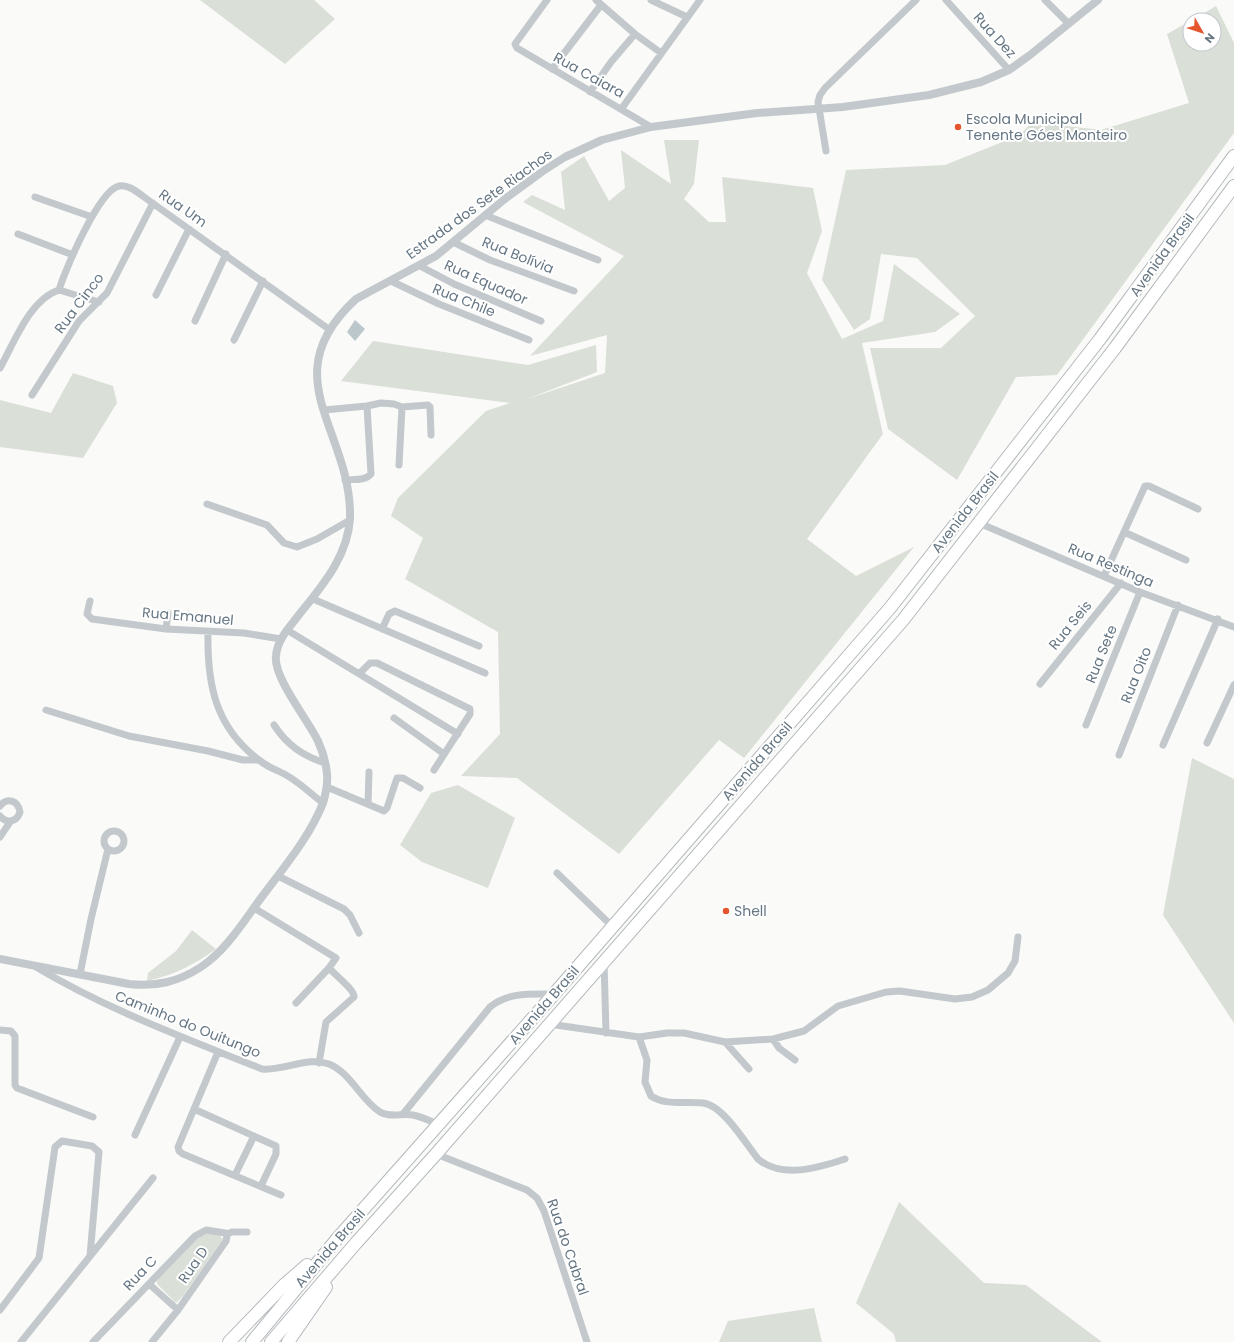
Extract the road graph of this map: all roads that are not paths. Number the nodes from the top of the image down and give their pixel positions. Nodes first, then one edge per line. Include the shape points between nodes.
1 (547, 0) edge
2 (651, 0) edge
3 (700, 0) edge
4 (916, 0) edge
5 (946, 0) edge
6 (1045, 0) edge
7 (1098, 0) edge
8 (599, 2) edge
9 (687, 17) junction
10 (1068, 23) junction
11 (635, 34) junction
12 (661, 53) junction
13 (552, 69) junction
14 (1009, 70) junction
15 (590, 92) junction
16 (622, 108) junction
17 (819, 108) junction
18 (652, 127) junction
19 (826, 151) dead end
20 (1234, 156) edge
21 (1234, 186) edge
22 (35, 197) dead end
23 (153, 203) junction
24 (485, 215) junction
25 (92, 218) junction
26 (189, 229) junction
27 (18, 234) dead end
28 (453, 242) junction
29 (226, 254) junction
30 (73, 255) junction
31 (598, 260) dead end
32 (420, 266) junction
33 (263, 281) junction
34 (391, 281) junction
35 (59, 290) junction
36 (574, 291) dead end
37 (156, 295) dead end
38 (99, 302) junction
39 (195, 320) dead end
40 (541, 321) dead end
41 (330, 330) junction
42 (234, 340) dead end
43 (529, 340) dead end
44 (0, 368) edge
45 (32, 395) dead end
46 (367, 406) junction
47 (402, 407) junction
48 (324, 410) junction
49 (431, 435) dead end
50 (399, 465) dead end
51 (345, 480) junction
52 (207, 504) dead end
53 (1198, 509) dead end
54 (350, 520) junction
55 (979, 523) junction
56 (1124, 532) junction
57 (1186, 560) dead end
58 (1104, 576) junction
59 (1121, 583) junction
60 (1140, 592) junction
61 (313, 599) junction
62 (90, 601) dead end
63 (1178, 605) junction
64 (168, 613) dead end
65 (1218, 620) junction
66 (1234, 627) edge
67 (166, 629) junction
68 (382, 629) junction
69 (287, 630) junction
70 (208, 632) junction
71 (281, 639) junction
72 (480, 646) dead end
73 (360, 673) junction
74 (485, 673) dead end
75 (1040, 684) dead end
76 (1234, 685) edge
77 (46, 710) dead end
78 (394, 718) dead end
79 (274, 725) dead end
80 (1086, 725) dead end
81 (458, 734) junction
82 (1207, 743) dead end
83 (1163, 745) dead end
84 (444, 754) junction
85 (1119, 755) dead end
86 (258, 760) junction
87 (325, 763) junction
88 (434, 770) dead end
89 (369, 772) dead end
90 (327, 787) junction
91 (420, 788) dead end
92 (323, 803) junction
93 (368, 804) junction
94 (0, 806) edge
95 (0, 816) edge
96 (10, 822) junction
97 (0, 837) edge
98 (108, 849) dead end
99 (557, 873) dead end
100 (278, 876) junction
101 (254, 908) junction
102 (613, 927) junction
103 (359, 933) dead end
104 (1018, 937) dead end
105 (0, 958) edge
106 (604, 962) junction
107 (34, 966) junction
108 (329, 968) junction
109 (80, 974) junction
110 (554, 994) junction
111 (296, 1004) dead end
112 (549, 1024) junction
113 (0, 1030) edge
114 (606, 1032) junction
115 (180, 1037) junction
116 (639, 1037) junction
117 (773, 1039) junction
118 (725, 1042) junction
119 (218, 1052) junction
120 (795, 1060) dead end
121 (319, 1063) junction
122 (749, 1069) dead end
123 (194, 1109) junction
124 (404, 1114) junction
125 (93, 1117) dead end
126 (439, 1125) junction
127 (135, 1135) dead end
128 (254, 1136) junction
129 (436, 1154) junction
130 (845, 1159) dead end
131 (235, 1175) junction
132 (153, 1178) dead end
133 (261, 1186) junction
134 (281, 1195) dead end
135 (247, 1232) dead end
136 (226, 1234) junction
137 (336, 1239) junction
138 (356, 1243) junction
139 (90, 1256) junction
140 (149, 1284) junction
141 (0, 1310) edge
142 (178, 1310) junction
143 (21, 1342) edge
144 (93, 1342) edge
145 (152, 1342) edge
146 (228, 1342) edge
147 (252, 1342) edge
148 (271, 1342) edge
149 (288, 1342) edge
150 (587, 1342) edge

1 - 13 street, Rua Caiara via 515,44 521,52
2 - 9 street
3 - 9 street
4 - 17 street via 825,88 818,99
5 - 14 street, Rua Dez
6 - 10 street
7 - 10 street, Estrada dos Sete Riachos
8 - 11 street
8 - 13 street
9 - 12 street
10 - 14 street, Estrada dos Sete Riachos
11 - 12 street
11 - 15 street
12 - 16 street
13 - 15 street, Rua Caiara
14 - 17 street, Estrada dos Sete Riachos via 981,82 929,95
15 - 16 street, Rua Caiara
16 - 18 street, Rua Caiara
17 - 18 street, Estrada dos Sete Riachos
17 - 19 street
18 - 24 street, Estrada dos Sete Riachos via 602,140 565,157
20 - 102 highway, Avenida Brasil via 1100,340 890,608
21 - 55 highway, Avenida Brasil via 1115,348
22 - 25 street
23 - 25 street, Rua Um via 132,189 121,186 107,192
23 - 26 street, Rua Um
23 - 38 street, Rua Cinco via 111,286
24 - 28 street, Estrada dos Sete Riachos
24 - 31 street
25 - 30 street, Rua Um
26 - 29 street, Rua Um
26 - 37 street
27 - 30 street
28 - 32 street, Estrada dos Sete Riachos
28 - 36 street, Rua Bolívia via 490,260
29 - 33 street, Rua Um
29 - 39 street
30 - 35 street, Rua Um
32 - 34 street, Estrada dos Sete Riachos
32 - 40 street, Rua Equador via 454,284
33 - 41 street, Rua Um
33 - 42 street
34 - 41 street, Estrada dos Sete Riachos via 356,299 345,309
34 - 43 street, Rua Chile via 439,304
35 - 38 street
35 - 44 street via 44,297 36,306
38 - 45 street, Rua Cinco via 79,321
41 - 48 street, Estrada dos Sete Riachos via 320,350 316,372 317,387
46 - 47 street via 381,403
46 - 48 street
46 - 51 street via 371,474 368,478
47 - 49 street via 428,405
47 - 50 street
48 - 51 street, Estrada dos Sete Riachos
51 - 54 street, Estrada dos Sete Riachos
52 - 54 street via 268,525 284,543 297,547
53 - 56 street via 1147,485 1142,490
54 - 61 street, Estrada dos Sete Riachos via 339,560
55 - 58 street, Rua Restinga
55 - 106 highway, Avenida Brasil via 904,620
56 - 57 street
56 - 58 street
58 - 59 street, Rua Restinga
59 - 60 street, Rua Restinga
59 - 75 street, Rua Seis
60 - 63 street, Rua Restinga
60 - 80 street, Rua Sete
61 - 68 street
61 - 69 street, Estrada dos Sete Riachos
62 - 67 street, Rua Emanuel via 88,614 92,618
63 - 65 street, Rua Restinga
63 - 85 street, Rua Oito
64 - 67 street
65 - 66 street, Rua Restinga
65 - 83 street
67 - 70 street, Rua Emanuel
68 - 72 street via 389,614 395,611
68 - 74 street
69 - 71 street, Estrada dos Sete Riachos
69 - 73 street
70 - 71 street, Rua Emanuel
70 - 86 street via 208,655 216,703 224,723 232,734
71 - 87 street, Estrada dos Sete Riachos via 275,658 278,672 319,743
73 - 81 street
73 - 81 street via 370,662 377,663 470,709 470,714
76 - 82 street
77 - 86 street via 129,736 208,750 243,760
78 - 84 street
79 - 87 street via 281,736 296,750
81 - 84 street
84 - 88 street
86 - 92 street via 291,778
87 - 90 street, Estrada dos Sete Riachos
89 - 93 street
90 - 92 street, Estrada dos Sete Riachos
90 - 93 street
91 - 93 street via 403,778 397,778 387,808 383,811
92 - 100 street, Estrada dos Sete Riachos via 310,829
94 - 96 street via 8,800 18,805 19,815
95 - 96 street
96 - 97 street
98 - 109 street
99 - 102 street
100 - 101 street, Estrada dos Sete Riachos
100 - 103 street via 344,909
101 - 108 street via 335,957
101 - 109 street, Estrada dos Sete Riachos via 216,955 203,966 176,981 145,986
102 - 110 highway, Avenida Brasil
104 - 117 street via 1015,961 1008,973 988,990 972,997 955,999 900,991 886,992 838,1006 804,1031
105 - 107 street, Estrada dos Sete Riachos
106 - 112 highway, Avenida Brasil
106 - 114 street
107 - 109 street, Estrada dos Sete Riachos
107 - 115 street, Caminho do Ouitungo via 84,994
108 - 111 street
108 - 121 street via 338,979 353,990 354,997 326,1022
110 - 124 street via 518,995 504,998 490,1006
110 - 126 highway, Avenida Brasil
112 - 114 street
112 - 129 highway, Avenida Brasil
113 - 125 street via 11,1031 15,1036 17,1088
114 - 116 street
115 - 119 street, Caminho do Ouitungo
115 - 127 street
116 - 118 street via 676,1032
116 - 130 street via 647,1060 645,1086 651,1096 665,1101 703,1103 711,1106 732,1123 764,1164 776,1170 795,1170
117 - 118 street
117 - 120 street via 779,1048
118 - 122 street
119 - 121 street, Caminho do Ouitungo via 262,1069
119 - 123 street
121 - 124 street, Caminho do Ouitungo via 329,1064 339,1071 382,1113
123 - 128 street
123 - 131 street via 178,1146 179,1151
124 - 126 street, Caminho do Ouitungo
126 - 137 highway, Avenida Brasil
128 - 131 street
128 - 133 street via 276,1146 276,1154
129 - 138 highway, Avenida Brasil
129 - 150 street, Rua do Cabral via 527,1190 537,1198 544,1211
131 - 133 street
132 - 139 street
133 - 134 street
135 - 136 street
136 - 140 street, Rua C via 211,1230 195,1236
136 - 142 street, Rua D via 226,1240
137 - 146 highway via 284,1285
137 - 147 highway, Avenida Brasil
138 - 148 highway, Avenida Brasil
138 - 149 highway
139 - 141 street via 99,1152 92,1146 62,1141 55,1147 42,1248 36,1264
139 - 143 street
140 - 142 street
140 - 144 street, Rua C
142 - 145 street, Rua D

